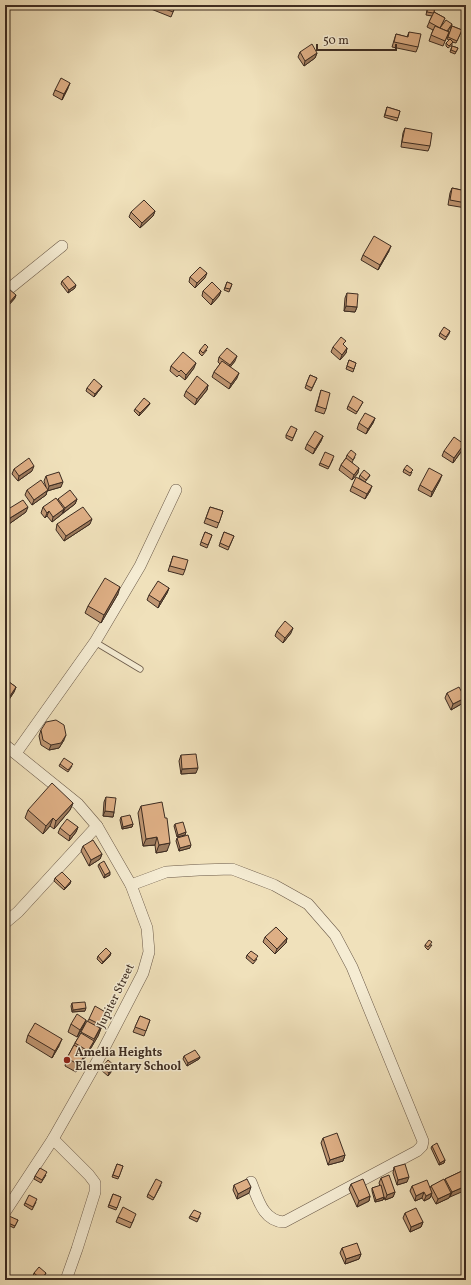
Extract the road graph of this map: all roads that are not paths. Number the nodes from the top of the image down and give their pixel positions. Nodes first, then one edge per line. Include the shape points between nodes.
1 (62, 246) dead end
2 (5, 292) edge
3 (176, 490) dead end
4 (96, 642) junction
5 (140, 669) dead end
6 (5, 745) edge
7 (16, 754) junction
8 (97, 826) junction
9 (131, 885) junction
10 (5, 923) edge
11 (54, 1140) junction
12 (251, 1182) dead end
13 (5, 1212) edge
14 (66, 1280) edge

1 - 2 street
3 - 4 street via 140,566
4 - 5 lane
4 - 7 street
6 - 7 street, Jupiter Street
7 - 8 street, Jupiter Street via 78,804
8 - 9 street, Jupiter Street
8 - 10 street
9 - 11 street, Jupiter Street via 148,928 149,952 143,973
9 - 12 street via 166,872 232,869 274,885 308,904 335,935 352,967 423,1141 417,1151 284,1222 276,1221 264,1212
11 - 13 street, Jupiter Street
11 - 14 street via 89,1175 94,1183 95,1192

